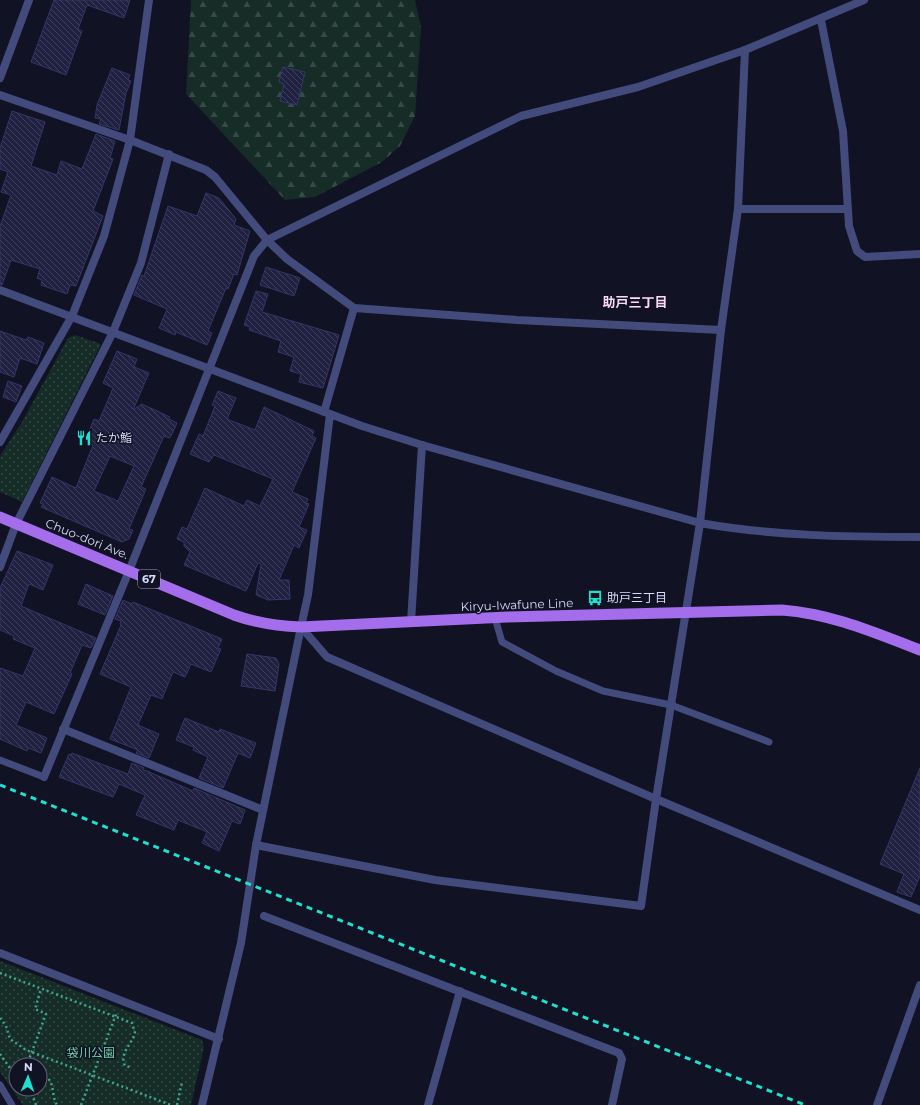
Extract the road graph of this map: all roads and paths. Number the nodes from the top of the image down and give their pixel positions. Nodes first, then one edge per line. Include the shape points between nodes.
1 (29, 0) edge
2 (149, 0) edge
3 (864, 0) edge
4 (821, 20) junction
5 (745, 50) junction
6 (0, 78) edge
7 (0, 96) edge
8 (130, 140) junction
9 (170, 154) junction
10 (847, 208) junction
11 (738, 209) junction
12 (267, 240) junction
13 (920, 254) edge
14 (0, 290) edge
15 (354, 308) junction
16 (72, 316) junction
17 (721, 330) junction
18 (113, 332) junction
19 (211, 370) junction
20 (327, 413) junction
21 (0, 442) edge
22 (422, 444) junction
23 (0, 517) edge
24 (700, 523) junction
25 (16, 524) junction
26 (920, 537) edge
27 (0, 568) edge
28 (129, 571) junction
29 (687, 613) junction
30 (495, 618) junction
31 (411, 622) junction
32 (301, 627) junction
33 (920, 650) edge
34 (672, 705) junction
35 (64, 729) junction
36 (769, 742) dead end
37 (0, 760) edge
38 (44, 777) joint
39 (656, 799) junction
40 (263, 810) junction
41 (256, 845) junction
42 (920, 910) edge
43 (264, 916) dead end
44 (0, 953) edge
45 (0, 973) edge
46 (920, 985) edge
47 (41, 989) junction
48 (460, 991) junction
49 (118, 1007) dead end
50 (115, 1017) junction
51 (0, 1018) edge
52 (219, 1038) junction
53 (31, 1050) junction
54 (0, 1054) edge
55 (29, 1057) edge
56 (8, 1064) edge
57 (130, 1067) dead end
58 (92, 1075) junction
59 (48, 1079) edge
60 (182, 1082) dead end
61 (0, 1085) edge
62 (12, 1105) edge
63 (57, 1105) edge
64 (81, 1105) edge
65 (171, 1105) edge
66 (177, 1105) edge
67 (202, 1105) edge
68 (428, 1105) edge
69 (612, 1105) edge
70 (877, 1105) edge

1 - 6 street
2 - 8 street
3 - 4 street
4 - 5 street
4 - 10 street via 843,131
5 - 11 street
5 - 12 street via 638,87 521,116
7 - 8 street
8 - 9 street
8 - 16 street via 104,236
9 - 12 street via 206,170 215,177
9 - 18 street via 141,263
10 - 11 street
10 - 13 street via 849,226 857,251 865,257
11 - 17 street
12 - 15 street via 287,259
12 - 19 street via 254,256
14 - 16 street
15 - 17 street via 517,320
15 - 20 street
16 - 18 street
16 - 21 street
17 - 24 street
18 - 19 street
18 - 25 street
19 - 20 street
19 - 28 street
20 - 22 street
20 - 32 street via 308,595
22 - 24 street
22 - 31 street
23 - 25 main road, Chuo-dori Ave. / 67
24 - 26 street via 729,528 846,537
24 - 29 street
25 - 27 street
25 - 28 main road, Chuo-dori Ave. / 67
28 - 32 main road, Chuo-dori Ave. / 67 via 254,622
28 - 35 street
29 - 30 main road, Kiryu-Iwafune Line / 67
29 - 33 main road, Kiryu-Iwafune Line / 67 via 782,610 810,613 844,621
29 - 34 street
30 - 31 main road, Kiryu-Iwafune Line / 67
30 - 34 lane via 502,642 556,671 603,691
31 - 32 main road, Kiryu-Iwafune Line / 67
32 - 39 street via 327,657
32 - 40 street
34 - 36 lane
34 - 39 street
35 - 38 street
35 - 40 street
37 - 38 lane
39 - 41 street via 641,906 435,880
39 - 42 street
40 - 41 street
41 - 52 street via 241,943
43 - 48 street
44 - 52 street
45 - 47 path
46 - 70 street
47 - 50 path
47 - 53 path via 35,1009 46,1014
48 - 68 street
48 - 69 street via 619,1053 622,1059
49 - 50 path
50 - 57 path via 132,1024 134,1028 134,1036 124,1053 123,1061 125,1066
50 - 58 path
51 - 53 path via 10,1039 26,1050
52 - 67 street
53 - 55 path
53 - 58 path
54 - 56 path
58 - 64 path
58 - 65 path
59 - 63 path via 54,1088
60 - 66 path
61 - 62 lane

